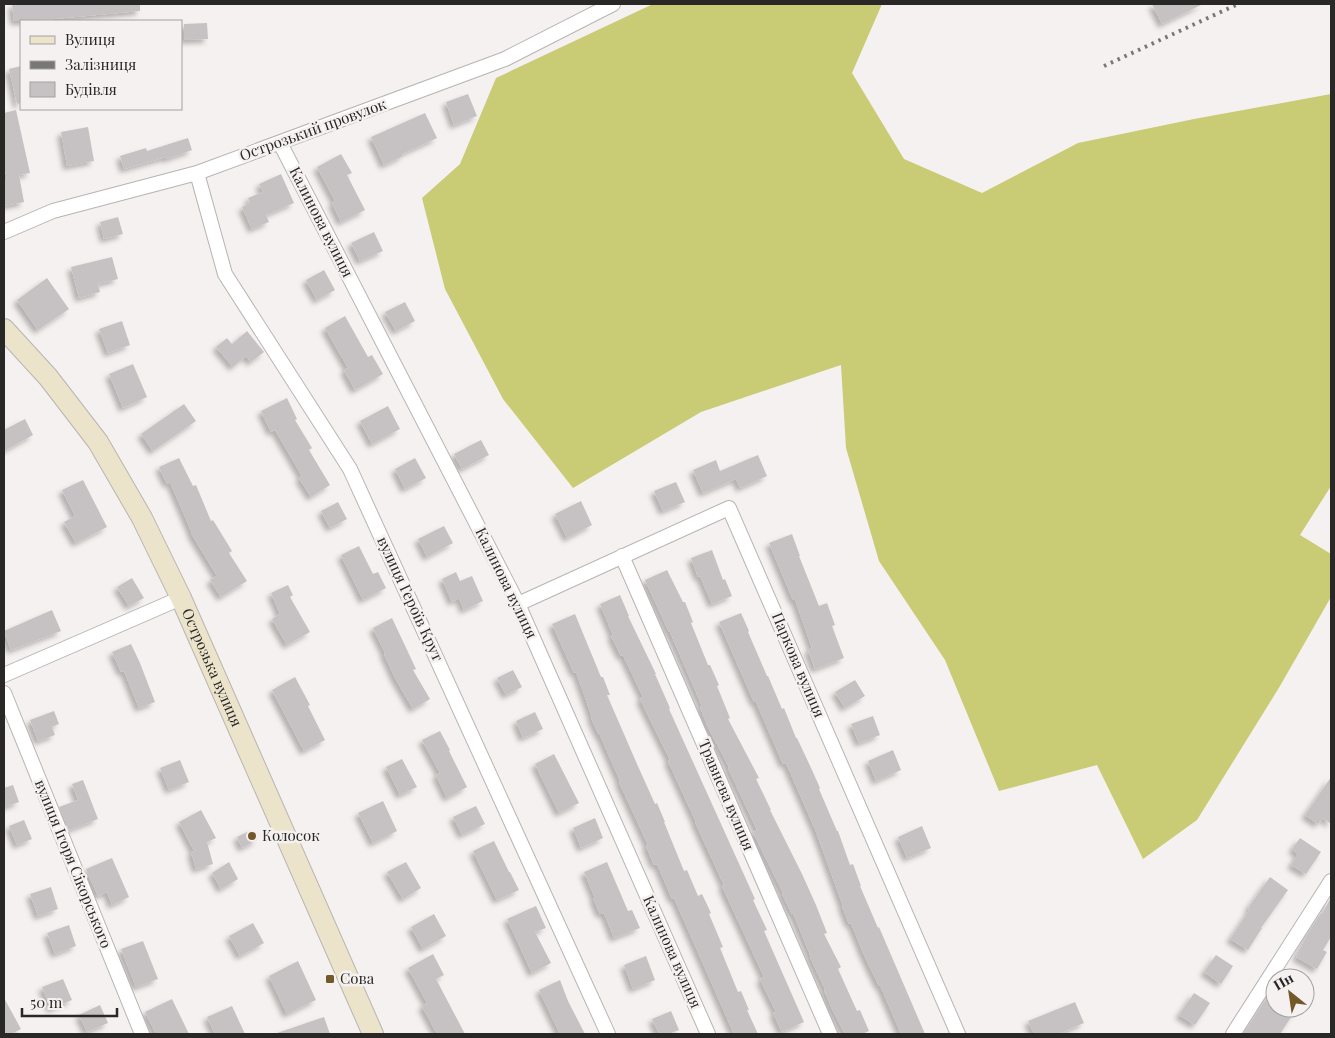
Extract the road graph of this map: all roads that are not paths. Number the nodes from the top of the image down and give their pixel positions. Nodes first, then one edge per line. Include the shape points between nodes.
1 (613, 4) edge
2 (280, 142) junction
3 (197, 173) junction
4 (4, 232) edge
5 (4, 329) edge
6 (622, 556) junction
7 (181, 598) junction
8 (518, 604) junction
9 (4, 674) edge
10 (4, 693) edge
11 (1331, 881) edge
12 (142, 1034) edge
13 (373, 1034) edge
14 (608, 1034) edge
15 (708, 1034) edge
16 (830, 1034) edge
17 (958, 1034) edge
18 (1232, 1034) edge

1 - 2 street, Острозький провулок via 505,60
2 - 3 street, Острозький провулок
2 - 8 street, Калинова вулиця
3 - 4 street, Острозький провулок via 54,211
3 - 14 street, вулиця Героїв Крут via 225,274 350,469
5 - 7 main road, Острозька вулиця via 48,377 98,442 142,518
6 - 8 street, Паркова вулиця
6 - 16 street, Травнева вулиця
6 - 17 street, Паркова вулиця via 728,508
7 - 9 street
7 - 13 main road, Острозька вулиця
8 - 15 street, Калинова вулиця
10 - 12 street, вулиця Ігоря Сікорського
11 - 18 street

